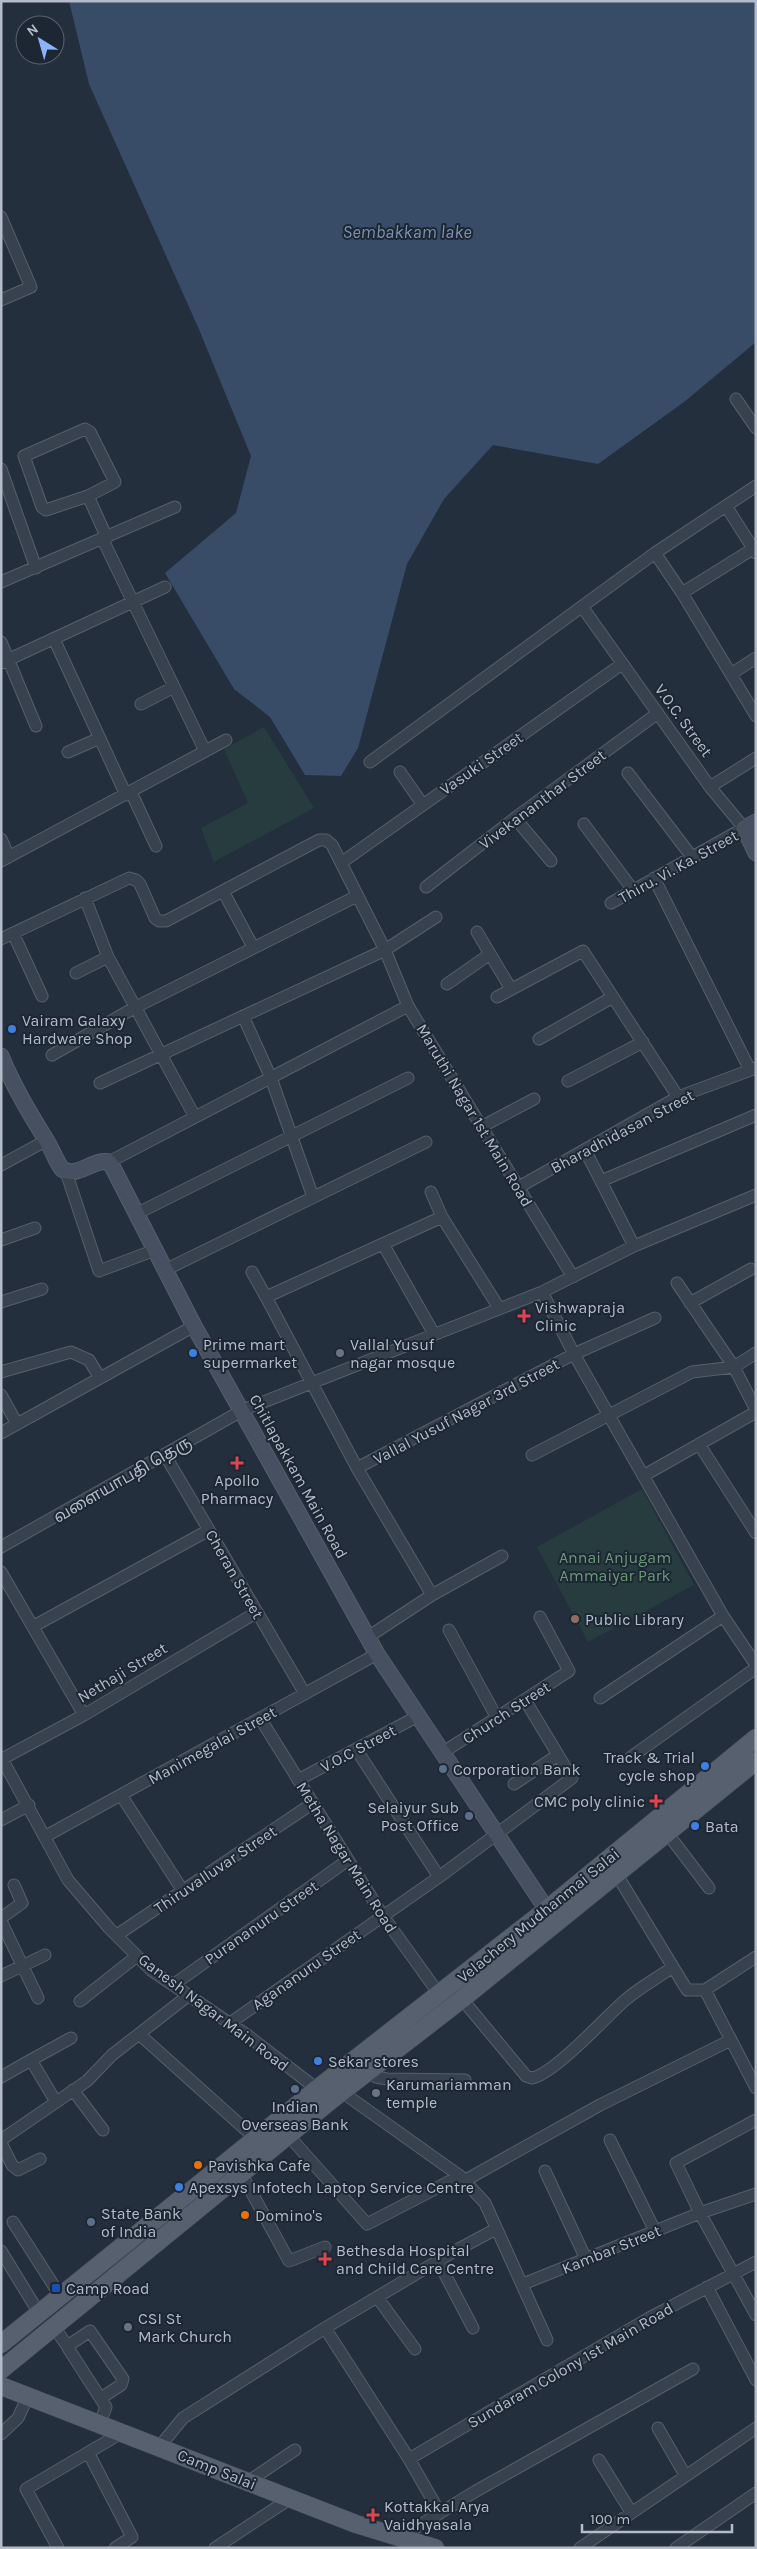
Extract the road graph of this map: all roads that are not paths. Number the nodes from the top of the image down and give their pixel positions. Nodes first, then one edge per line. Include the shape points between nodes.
1 (1, 217) edge
2 (1, 300) edge
3 (736, 399) dead end
4 (756, 428) edge
5 (1, 469) edge
6 (756, 486) edge
7 (88, 496) junction
8 (726, 506) junction
9 (175, 507) dead end
10 (105, 539) junction
11 (755, 550) edge
12 (655, 553) junction
13 (36, 568) junction
14 (1, 582) edge
15 (165, 587) dead end
16 (682, 593) junction
17 (133, 602) junction
18 (583, 608) junction
19 (54, 639) junction
20 (1, 642) edge
21 (756, 658) edge
22 (5, 661) edge
23 (622, 664) junction
24 (731, 674) junction
25 (174, 687) junction
26 (141, 704) dead end
27 (658, 713) junction
28 (756, 716) edge
29 (36, 726) dead end
30 (100, 738) junction
31 (226, 740) dead end
32 (205, 751) junction
33 (68, 752) dead end
34 (756, 758) edge
35 (370, 762) dead end
36 (400, 772) dead end
37 (628, 773) dead end
38 (710, 787) junction
39 (129, 793) junction
40 (423, 805) junction
41 (515, 818) junction
42 (584, 824) dead end
43 (750, 825) edge
44 (1, 839) edge
45 (156, 846) dead end
46 (756, 853) edge
47 (692, 858) junction
48 (5, 859) edge
49 (551, 861) dead end
50 (341, 863) junction
51 (654, 878) junction
52 (426, 888) dead end
53 (633, 890) junction
54 (223, 891) junction
55 (357, 896) junction
56 (85, 898) junction
57 (611, 903) dead end
58 (436, 917) dead end
59 (477, 932) dead end
60 (13, 933) junction
61 (1, 939) edge
62 (253, 947) junction
63 (385, 950) junction
64 (490, 954) junction
65 (108, 957) junction
66 (76, 973) dead end
67 (447, 984) dead end
68 (510, 989) junction
69 (42, 996) dead end
70 (497, 997) dead end
71 (614, 997) junction
72 (408, 1006) junction
73 (134, 1008) junction
74 (243, 1016) junction
75 (539, 1039) dead end
76 (643, 1042) junction
77 (52, 1055) dead end
78 (1, 1056) edge
79 (161, 1056) junction
80 (753, 1069) edge
81 (271, 1078) junction
82 (408, 1078) dead end
83 (568, 1081) dead end
84 (100, 1083) dead end
85 (678, 1097) junction
86 (534, 1099) dead end
87 (756, 1115) edge
88 (196, 1117) junction
89 (483, 1126) junction
90 (292, 1135) junction
91 (46, 1140) junction
92 (426, 1142) dead end
93 (585, 1150) junction
94 (109, 1162) junction
95 (1, 1165) edge
96 (66, 1172) junction
97 (601, 1180) junction
98 (519, 1187) junction
99 (431, 1192) dead end
100 (756, 1195) edge
101 (313, 1198) junction
102 (136, 1214) junction
103 (442, 1218) junction
104 (35, 1228) dead end
105 (1, 1240) edge
106 (384, 1244) junction
107 (634, 1246) junction
108 (155, 1250) junction
109 (751, 1269) dead end
110 (165, 1270) junction
111 (252, 1272) dead end
112 (573, 1277) junction
113 (677, 1284) dead end
114 (42, 1289) dead end
115 (542, 1292) junction
116 (266, 1297) junction
117 (2, 1301) edge
118 (690, 1303) junction
119 (499, 1308) junction
120 (656, 1318) dead end
121 (194, 1326) junction
122 (434, 1334) junction
123 (756, 1353) edge
124 (574, 1354) junction
125 (734, 1367) junction
126 (1, 1372) edge
127 (100, 1378) junction
128 (311, 1382) junction
129 (1, 1395) edge
130 (243, 1410) junction
131 (756, 1411) edge
132 (609, 1416) junction
133 (17, 1424) junction
134 (1, 1433) edge
135 (699, 1444) junction
136 (165, 1454) junction
137 (532, 1455) dead end
138 (357, 1468) junction
139 (643, 1476) junction
140 (209, 1530) junction
141 (756, 1533) edge
142 (1, 1547) edge
143 (502, 1556) dead end
144 (1, 1572) edge
145 (432, 1595) junction
146 (257, 1612) junction
147 (723, 1616) junction
148 (540, 1617) dead end
149 (34, 1626) junction
150 (449, 1630) dead end
151 (368, 1637) junction
152 (378, 1654) junction
153 (756, 1666) edge
154 (305, 1694) junction
155 (600, 1698) dead end
156 (525, 1700) junction
157 (84, 1715) junction
158 (418, 1716) junction
159 (260, 1718) junction
160 (497, 1718) junction
161 (756, 1738) edge
162 (356, 1748) junction
163 (442, 1753) junction
164 (558, 1755) junction
165 (631, 1757) dead end
166 (2, 1758) edge
167 (756, 1762) edge
168 (298, 1780) junction
169 (514, 1784) dead end
170 (122, 1794) junction
171 (313, 1803) junction
172 (29, 1805) junction
173 (1, 1820) edge
174 (668, 1834) junction
175 (496, 1835) junction
176 (46, 1836) junction
177 (348, 1860) junction
178 (617, 1875) junction
179 (439, 1877) junction
180 (14, 1885) dead end
181 (709, 1888) dead end
182 (183, 1891) junction
183 (383, 1916) junction
184 (551, 1916) junction
185 (1, 1920) edge
186 (117, 1935) junction
187 (46, 1955) dead end
188 (137, 1956) junction
189 (756, 1957) edge
190 (23, 1965) junction
191 (672, 1967) junction
192 (1, 1976) edge
193 (173, 1984) junction
194 (705, 1990) junction
195 (439, 1994) junction
196 (189, 1995) junction
197 (38, 1998) dead end
198 (462, 1999) junction
199 (80, 2001) dead end
200 (230, 2023) junction
201 (139, 2034) junction
202 (71, 2038) dead end
203 (731, 2040) junction
204 (31, 2060) junction
205 (368, 2071) junction
206 (1, 2077) edge
207 (466, 2080) dead end
208 (756, 2088) edge
209 (317, 2089) junction
210 (73, 2090) junction
211 (342, 2092) junction
212 (56, 2102) junction
213 (756, 2120) edge
214 (103, 2130) dead end
215 (288, 2135) junction
216 (256, 2139) junction
217 (610, 2140) dead end
218 (1, 2141) edge
219 (40, 2159) dead end
220 (545, 2171) dead end
221 (241, 2173) junction
222 (462, 2178) junction
223 (756, 2194) edge
224 (700, 2213) junction
225 (13, 2222) dead end
226 (496, 2229) junction
227 (655, 2231) junction
228 (326, 2247) dead end
229 (1, 2251) edge
230 (586, 2259) junction
231 (438, 2261) junction
232 (756, 2262) edge
233 (733, 2274) junction
234 (523, 2284) junction
235 (708, 2287) junction
236 (61, 2297) junction
237 (376, 2297) junction
238 (39, 2313) junction
239 (756, 2315) edge
240 (54, 2327) junction
241 (324, 2328) junction
242 (473, 2328) dead end
243 (547, 2340) dead end
244 (1, 2344) edge
245 (68, 2347) junction
246 (415, 2349) dead end
247 (693, 2369) dead end
248 (1, 2370) edge
249 (756, 2380) edge
250 (1, 2386) edge
251 (28, 2396) junction
252 (101, 2398) junction
253 (100, 2423) junction
254 (658, 2428) dead end
255 (756, 2428) edge
256 (123, 2432) junction
257 (1, 2434) edge
258 (160, 2446) junction
259 (295, 2450) dead end
260 (89, 2454) junction
261 (409, 2459) junction
262 (599, 2460) dead end
263 (685, 2475) junction
264 (249, 2481) junction
265 (756, 2493) edge
266 (291, 2498) junction
267 (631, 2512) junction
268 (440, 2513) junction
269 (399, 2538) junction
270 (427, 2547) edge
271 (58, 2548) edge
272 (114, 2548) edge
273 (215, 2548) edge
274 (580, 2548) edge
275 (676, 2548) edge

1 - 2 street via 31,288
3 - 4 street
5 - 13 street
6 - 8 street
7 - 7 street via 115,482 88,429 24,456 42,507 46,510
7 - 10 street
8 - 11 street
8 - 12 street
9 - 10 street
10 - 13 street
10 - 17 street
11 - 16 street
12 - 16 street
12 - 18 street
13 - 14 street
15 - 17 street
16 - 24 street
17 - 19 street
17 - 25 street
18 - 23 street, V.O.C. Street
18 - 35 street
19 - 22 street
19 - 30 street
20 - 22 street
21 - 24 street
22 - 29 street
23 - 27 street, V.O.C. Street
23 - 40 street, Vasuki Street
24 - 28 street
25 - 26 street
25 - 32 street
27 - 38 street, V.O.C. Street
27 - 41 street, Vivekananthar Street
30 - 33 street
30 - 39 street
31 - 32 street
32 - 39 street
34 - 38 street
36 - 40 street
37 - 47 street
38 - 43 street, V.O.C. Street
39 - 45 street
39 - 48 street
40 - 50 street, Vasuki Street
41 - 49 street
41 - 52 street, Vivekananthar Street
42 - 53 street
43 - 46 street, V.O.C. Street
43 - 47 street, Thiru. Vi. Ka. Street
44 - 48 street
47 - 51 street, Thiru. Vi. Ka. Street
50 - 54 street, Maruthi Nagar 1st Main Road via 328,841 319,840
50 - 55 street, Maruthi Nagar 1st Main Road
51 - 53 street, Thiru. Vi. Ka. Street
51 - 80 street
53 - 57 street, Thiru. Vi. Ka. Street
54 - 56 street via 163,922 155,918 140,884 133,878
54 - 62 street
55 - 62 street
55 - 63 street, Maruthi Nagar 1st Main Road
56 - 60 street
56 - 65 street
58 - 63 street
59 - 64 street
60 - 61 street
60 - 69 street
62 - 73 street
63 - 72 street, Maruthi Nagar 1st Main Road
63 - 74 street
64 - 67 street
64 - 68 street
65 - 66 street
65 - 73 street
68 - 70 street
68 - 71 street via 584,951
71 - 75 street
71 - 76 street
72 - 81 street
72 - 89 street, Maruthi Nagar 1st Main Road
73 - 77 street
73 - 79 street
74 - 79 street
74 - 81 street
76 - 83 street
76 - 85 street
78 - 91 street via 27,1112
79 - 84 street
79 - 88 street
80 - 85 street, Bharadhidasan Street
81 - 88 street
81 - 90 street
82 - 90 street
85 - 93 street, Bharadhidasan Street
86 - 89 street
87 - 97 street
88 - 94 street
89 - 98 street, Maruthi Nagar 1st Main Road
90 - 101 street
90 - 102 street
91 - 95 street
91 - 96 street via 58,1164
92 - 101 street
93 - 97 street
93 - 98 street, Bharadhidasan Street
94 - 96 street via 102,1161
94 - 102 street, Chitlapakkam Main Road
96 - 108 street via 99,1271
97 - 107 street
98 - 112 street, Maruthi Nagar 1st Main Road
99 - 103 street
100 - 107 street, வளையாபதி தெரு
101 - 110 street
102 - 108 street, Chitlapakkam Main Road
103 - 106 street
103 - 119 street
104 - 105 street
106 - 116 street
106 - 122 street
107 - 112 street, வளையாபதி தெரு
108 - 110 street, Chitlapakkam Main Road
109 - 118 street
110 - 121 street, Chitlapakkam Main Road
111 - 116 street
112 - 115 street, வளையாபதி தெரு
113 - 118 street
114 - 117 street
115 - 119 street, வளையாபதி தெரு
115 - 124 street
116 - 128 street
118 - 125 street
119 - 122 street, வளையாபதி தெரு
120 - 124 street, Vallal Yusuf Nagar 3rd Street
121 - 127 street
121 - 130 street, Chitlapakkam Main Road
122 - 128 street, வளையாபதி தெரு
123 - 125 street
124 - 132 street
124 - 138 street, Vallal Yusuf Nagar 3rd Street
125 - 131 street
125 - 132 street via 692,1372
126 - 127 street via 71,1352 89,1360
127 - 133 street
128 - 130 street, வளையாபதி தெரு
128 - 138 street
129 - 133 street
130 - 136 street, வளையாபதி தெரு
130 - 151 street, Chitlapakkam Main Road
131 - 135 street
132 - 137 street
132 - 139 street
133 - 134 street
135 - 139 street
135 - 141 street
136 - 140 street, Cheran Street
136 - 142 street, வளையாபதி தெரு
138 - 145 street
139 - 147 street
140 - 146 street, Cheran Street
140 - 149 street
143 - 145 street
144 - 149 street
145 - 151 street
146 - 154 street, Cheran Street
146 - 157 street, Nethaji Street
147 - 153 street
147 - 155 street
148 - 156 street, Church Street via 569,1671
149 - 157 street
150 - 160 street
151 - 152 street, Chitlapakkam Main Road
152 - 154 street, Manimegalai Street
152 - 158 street, Chitlapakkam Main Road
153 - 165 street
154 - 159 street, Manimegalai Street
156 - 160 street, Church Street
156 - 164 street
157 - 166 street, Nethaji Street
158 - 162 street, V.O.C Street
158 - 163 street, Chitlapakkam Main Road
159 - 168 street, Metha Nagar Main Road
159 - 170 street, Manimegalai Street
160 - 163 street, Church Street
161 - 184 main road, Velachery Mudhanmai Salai
162 - 168 street, V.O.C Street
162 - 179 street
163 - 175 street, Chitlapakkam Main Road
164 - 169 street
164 - 175 street, Agananuru Street via 572,1778
166 - 172 street, Ganesh Nagar Main Road
167 - 174 main road, Velachery Mudhanmai Salai
168 - 171 street, Metha Nagar Main Road
170 - 176 street, Manimegalai Street
170 - 182 street
171 - 177 street, Metha Nagar Main Road
171 - 182 street, Thiruvalluvar Street
172 - 173 street
172 - 176 street, Ganesh Nagar Main Road
174 - 178 main road, Velachery Mudhanmai Salai
174 - 181 street
175 - 179 street, Agananuru Street
175 - 184 street, Chitlapakkam Main Road
176 - 186 street, Ganesh Nagar Main Road via 68,1880
177 - 183 street, Metha Nagar Main Road
177 - 193 street, Purananuru Street
178 - 184 main road, Velachery Mudhanmai Salai
178 - 191 street
179 - 183 street, Agananuru Street
180 - 185 street via 22,1904
182 - 186 street, Thiruvalluvar Street
183 - 195 street, Metha Nagar Main Road
183 - 200 street, Agananuru Street
184 - 195 main road, Velachery Mudhanmai Salai
184 - 198 main road, Velachery Mudhanmai Salai via 534,1940
185 - 190 street
186 - 188 street, Ganesh Nagar Main Road
187 - 190 street
188 - 193 street, Ganesh Nagar Main Road
188 - 199 street
189 - 194 street
190 - 192 street
190 - 197 street
191 - 194 street via 687,1990
191 - 198 street via 626,2000 544,2073 532,2078 526,2076
193 - 196 street, Ganesh Nagar Main Road
194 - 203 street
195 - 209 main road, Velachery Mudhanmai Salai
196 - 200 street, Ganesh Nagar Main Road
196 - 201 street
198 - 205 main road, Velachery Mudhanmai Salai
200 - 209 street, Ganesh Nagar Main Road
201 - 210 street
201 - 216 street
202 - 204 street
203 - 208 street
203 - 222 street
204 - 206 street
204 - 212 street
205 - 207 street via 387,2079
205 - 211 main road, Velachery Mudhanmai Salai
209 - 216 main road, Velachery Mudhanmai Salai
210 - 212 street
210 - 214 street
211 - 215 main road, Velachery Mudhanmai Salai
211 - 222 street
212 - 218 street
213 - 224 street via 676,2162
215 - 221 main road, Velachery Mudhanmai Salai
215 - 222 street via 367,2224
216 - 236 main road, Velachery Mudhanmai Salai
217 - 227 street
218 - 219 street via 12,2165 18,2170
220 - 230 street
221 - 228 street via 289,2261
221 - 240 main road, Velachery Mudhanmai Salai
222 - 226 street via 485,2203
223 - 224 street, Kambar Street
224 - 227 street, Kambar Street
224 - 233 street
225 - 236 street
226 - 231 street
226 - 234 street
227 - 230 street, Kambar Street
229 - 238 street
230 - 234 street, Kambar Street
231 - 237 street
231 - 242 street
232 - 233 street, Sundaram Colony 1st Main Road
233 - 235 street, Sundaram Colony 1st Main Road
233 - 239 street
234 - 243 street
235 - 249 street
235 - 261 street, Sundaram Colony 1st Main Road
236 - 238 main road, Velachery Mudhanmai Salai
237 - 241 street
237 - 246 street
238 - 244 main road, Velachery Mudhanmai Salai
240 - 245 street
240 - 248 main road, Velachery Mudhanmai Salai
241 - 258 street via 184,2418
241 - 261 street
245 - 252 street
245 - 252 street via 90,2331 123,2379 121,2385
247 - 268 street
250 - 251 main road, Camp Salai
251 - 253 main road, Camp Salai
251 - 257 street via 18,2418
252 - 253 street via 106,2411
253 - 256 main road, Camp Salai
254 - 263 street
255 - 263 street
256 - 258 main road, Camp Salai
256 - 260 street
258 - 264 main road, Camp Salai
259 - 264 street
260 - 271 street via 26,2489
260 - 272 street via 132,2537
261 - 268 street
262 - 267 street
263 - 267 street
264 - 266 main road, Camp Salai
265 - 275 street
266 - 269 main road, Camp Salai
266 - 273 street
267 - 274 street
268 - 269 street
269 - 270 main road, Camp Salai

